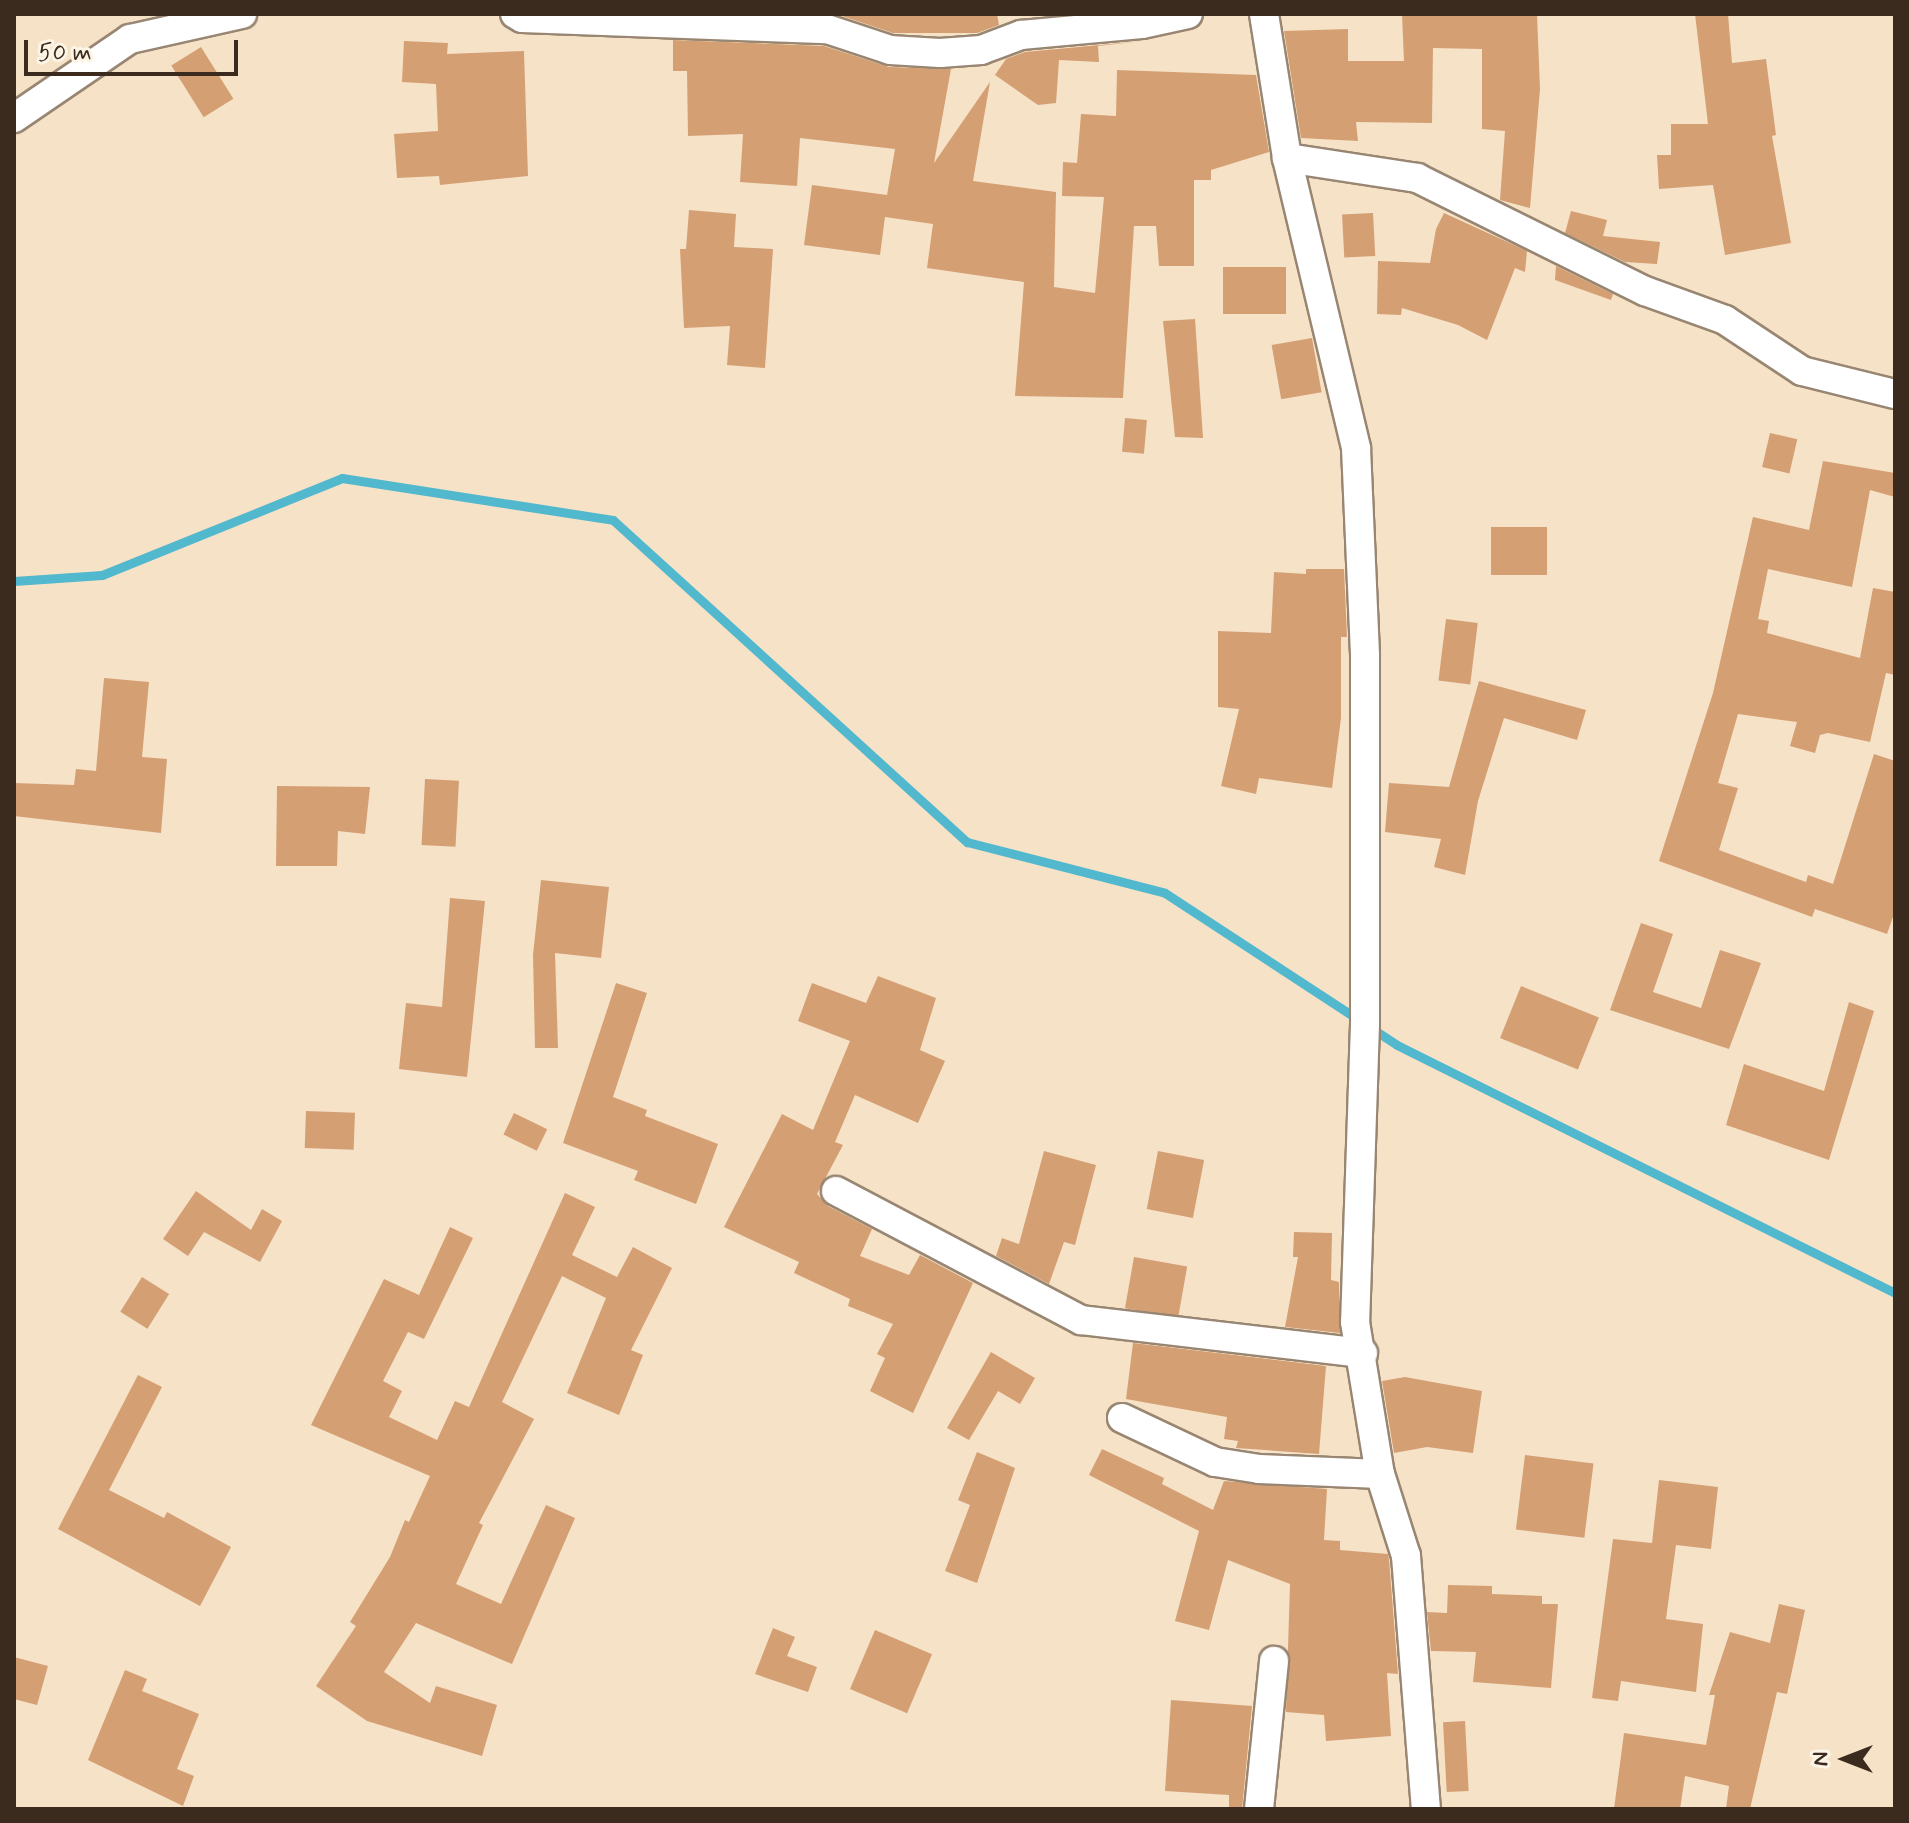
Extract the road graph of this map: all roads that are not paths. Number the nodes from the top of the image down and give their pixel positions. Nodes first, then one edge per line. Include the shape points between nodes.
1 (242, 14) edge
2 (515, 14) edge
3 (1188, 14) edge
4 (1264, 14) edge
5 (14, 118) edge
6 (1287, 158) junction
7 (1895, 394) edge
8 (836, 1191) dead end
9 (1363, 1353) junction
10 (1122, 1418) dead end
11 (1380, 1474) junction
12 (1274, 1661) dead end
13 (1259, 1809) edge
14 (1426, 1809) edge

1 - 5 street via 130,39
2 - 3 street via 827,29 890,50 940,53 981,50 1021,35 1142,24
4 - 6 street
6 - 7 street via 1417,178 1645,291 1725,320 1802,371
6 - 9 street via 1356,448 1365,656 1365,1024 1355,1322
8 - 9 street via 1081,1320
9 - 11 street
10 - 11 street via 1215,1462
11 - 14 street via 1406,1556
12 - 13 street

